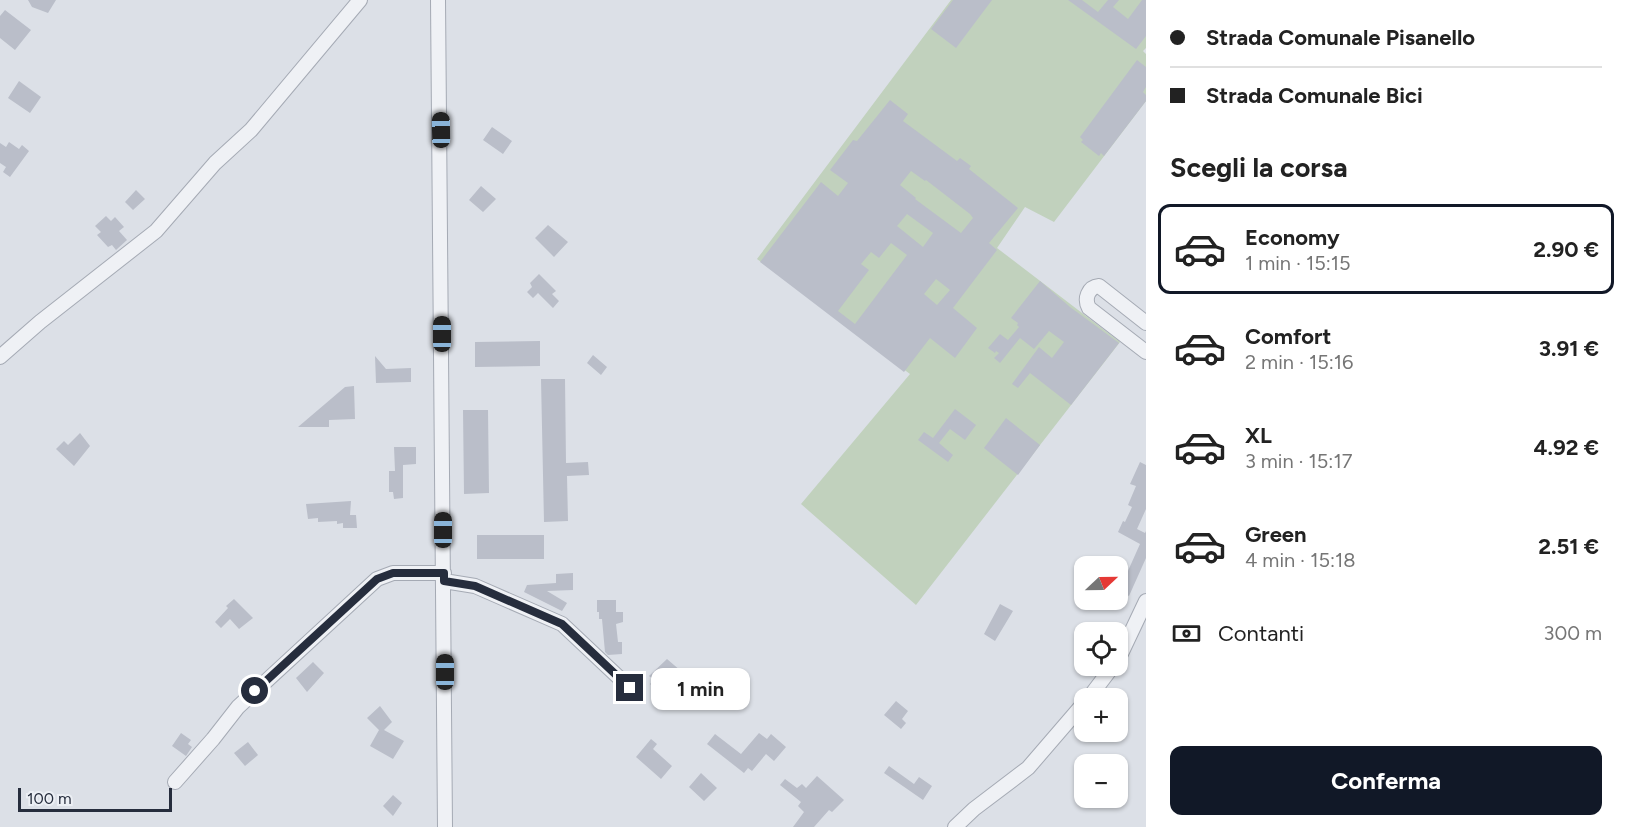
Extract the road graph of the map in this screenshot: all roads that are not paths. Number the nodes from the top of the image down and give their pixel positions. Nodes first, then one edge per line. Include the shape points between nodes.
1 (360, 0) edge
2 (438, 0) edge
3 (1146, 323) edge
4 (1146, 352) edge
5 (0, 357) edge
6 (444, 577) junction
7 (1146, 601) edge
8 (1128, 639) edge
9 (1105, 676) edge
10 (630, 688) dead end
11 (1096, 688) edge
12 (1074, 715) edge
13 (175, 782) dead end
14 (445, 827) edge
15 (955, 827) edge

1 - 5 street via 251,130 215,163 156,231
2 - 6 street
3 - 4 street via 1099,286 1086,297 1089,308
6 - 10 street via 475,586 562,624
6 - 13 street via 393,573 377,579 238,706
6 - 14 street
7 - 8 street
9 - 11 street
12 - 15 street via 1028,768

